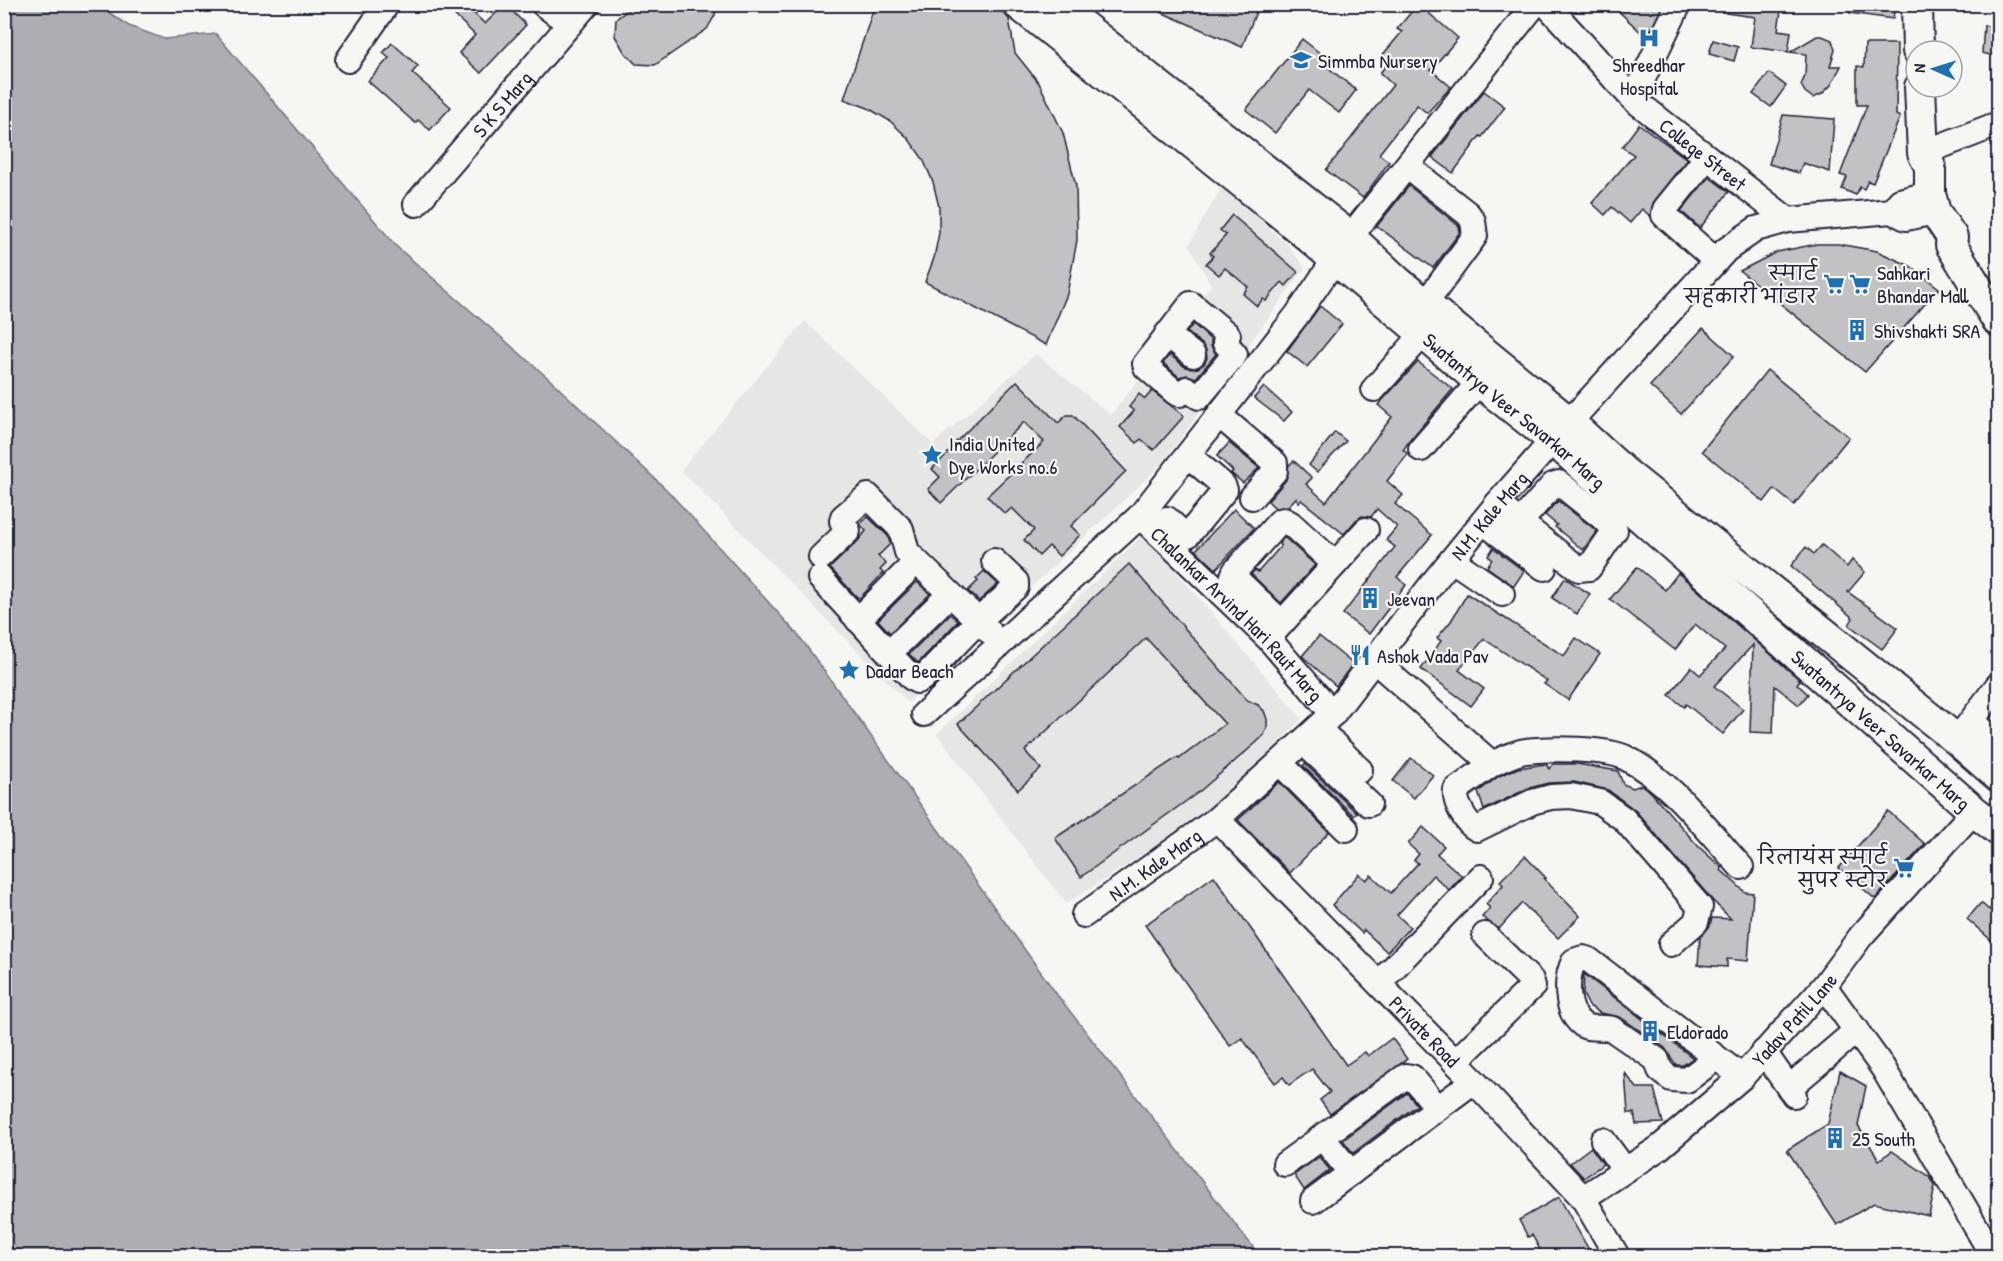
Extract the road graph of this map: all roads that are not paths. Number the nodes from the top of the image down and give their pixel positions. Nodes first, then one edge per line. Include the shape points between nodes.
1 (387, 4) edge
2 (543, 4) edge
3 (587, 4) edge
4 (1018, 4) edge
5 (1055, 4) edge
6 (1535, 4) edge
7 (1546, 4) edge
8 (1679, 4) edge
9 (1917, 4) edge
10 (570, 24) junction
11 (1918, 39) edge
12 (348, 60) dead end
13 (1633, 99) junction
14 (1921, 99) edge
15 (1998, 124) edge
16 (1923, 153) junction
17 (1707, 157) junction
18 (1407, 166) junction
19 (416, 204) dead end
20 (1926, 205) junction
21 (1788, 220) junction
22 (1343, 248) junction
23 (1716, 261) junction
24 (1425, 304) junction
25 (1998, 321) edge
26 (1424, 333) junction
27 (1167, 334) junction
28 (1193, 356) dead end
29 (1218, 375) junction
30 (1480, 381) junction
31 (1374, 389) dead end
32 (1237, 392) junction
33 (1219, 415) junction
34 (1561, 431) junction
35 (1421, 449) dead end
36 (1191, 450) junction
37 (1593, 493) junction
38 (1252, 497) junction
39 (1490, 513) junction
40 (1271, 514) dead end
41 (1140, 516) junction
42 (1167, 519) dead end
43 (1520, 522) junction
44 (1366, 530) dead end
45 (1452, 560) junction
46 (994, 561) dead end
47 (916, 562) junction
48 (1335, 564) junction
49 (1545, 568) dead end
50 (1486, 580) dead end
51 (950, 594) junction
52 (858, 620) junction
53 (978, 621) junction
54 (1275, 630) junction
55 (1001, 643) junction
56 (889, 653) junction
57 (1374, 660) junction
58 (1998, 685) edge
59 (924, 714) dead end
60 (1964, 731) junction
61 (1317, 734) junction
62 (1998, 743) edge
63 (1492, 764) junction
64 (1285, 768) junction
65 (1360, 770) dead end
66 (1998, 776) edge
67 (1369, 804) dead end
68 (1974, 811) junction
69 (1217, 819) junction
70 (1346, 829) dead end
71 (1998, 830) edge
72 (1741, 867) dead end
73 (1481, 877) dead end
74 (1084, 915) dead end
75 (1485, 935) dead end
76 (1671, 944) dead end
77 (1379, 983) junction
78 (1824, 986) junction
79 (1857, 1030) junction
80 (1764, 1052) junction
81 (1716, 1058) junction
82 (1455, 1062) junction
83 (1742, 1077) junction
84 (1474, 1081) junction
85 (1438, 1108) junction
86 (1322, 1137) junction
87 (1285, 1164) dead end
88 (1351, 1173) junction
89 (1569, 1176) junction
90 (1313, 1201) dead end
91 (1617, 1257) edge
92 (1993, 1257) edge

1 - 12 street
2 - 10 street
3 - 10 street, S K S Marg
4 - 22 main road, Swatantrya Veer Savarkar Marg
5 - 22 main road, Swatantrya Veer Savarkar Marg
6 - 18 street
7 - 13 street, College Street
8 - 13 street
9 - 11 main road
10 - 19 street, S K S Marg
13 - 17 street, College Street
14 - 16 main road
15 - 16 street
16 - 20 main road via 1930,168
17 - 21 street, College Street
17 - 23 street via 1664,215
18 - 22 street
18 - 24 street via 1468,214 1476,229 1475,236
20 - 21 street, N.M. Kale Marg via 1906,218 1892,211
20 - 25 main road via 1943,244 1951,245
21 - 23 street, N.M. Kale Marg via 1756,229
22 - 24 main road, Swatantrya Veer Savarkar Marg
22 - 26 main road, Swatantrya Veer Savarkar Marg
22 - 32 street
23 - 34 street, N.M. Kale Marg
24 - 34 main road, Swatantrya Veer Savarkar Marg
26 - 30 main road, Swatantrya Veer Savarkar Marg
26 - 31 street
27 - 28 street
27 - 29 street via 1145,364 1176,393 1187,389 1200,397
27 - 29 street via 1190,305 1195,306 1228,335 1225,343 1235,353
29 - 32 street
30 - 34 main road, Swatantrya Veer Savarkar Marg
30 - 35 street
32 - 33 street
33 - 36 street
33 - 38 street via 1275,463 1275,471
34 - 37 main road, Swatantrya Veer Savarkar Marg
34 - 39 street, N.M. Kale Marg
34 - 60 main road, Swatantrya Veer Savarkar Marg via 1625,472
36 - 38 street
36 - 41 street
36 - 42 street via 1225,490 1188,535
37 - 43 street via 1555,483
37 - 43 street via 1614,530 1588,568 1579,569
37 - 68 main road, Swatantrya Veer Savarkar Marg
38 - 40 street
39 - 43 street
39 - 45 street, N.M. Kale Marg
39 - 49 street
41 - 54 street, Chalankar Arvind Hari Raut Marg
41 - 55 street
44 - 48 street
45 - 50 street
45 - 57 street, N.M. Kale Marg
46 - 53 street via 1017,585
47 - 51 street
47 - 52 street
47 - 52 street via 907,552 901,529 868,496 843,517 848,531 820,568
48 - 54 street
48 - 54 street via 1291,524 1280,521 1233,576
51 - 53 street
51 - 56 street
52 - 56 street
53 - 55 street
53 - 56 street via 920,680 912,678
54 - 61 street, Chalankar Arvind Hari Raut Marg
55 - 59 street
57 - 61 street, N.M. Kale Marg
57 - 63 street
58 - 60 street
60 - 62 street
60 - 66 main road, Swatantrya Veer Savarkar Marg
61 - 64 street, N.M. Kale Marg
61 - 65 street
61 - 67 street
63 - 72 street via 1524,751 1582,749 1623,756 1673,793
63 - 76 street via 1456,790 1456,802 1472,827 1477,829 1551,797 1571,796 1600,802 1624,819 1700,907 1696,922
64 - 69 street, N.M. Kale Marg
64 - 70 street
68 - 71 main road, Swatantrya Veer Savarkar Marg
68 - 78 street, Yadav Patil Lane via 1861,936
69 - 74 street, N.M. Kale Marg
69 - 77 street, Private Road
73 - 77 street
75 - 82 street via 1533,986
77 - 82 street, Private Road
78 - 79 street
78 - 80 street, Yadav Patil Lane
79 - 80 street via 1792,1091
79 - 92 street
80 - 83 street, Yadav Patil Lane
81 - 81 street via 1589,960 1574,961 1568,978 1568,996 1582,1025 1611,1029 1657,1060 1660,1070 1679,1081 1687,1080
81 - 83 street
82 - 84 street, Private Road
83 - 89 street, Yadav Patil Lane via 1659,1148 1613,1156
84 - 85 street
84 - 89 street, Private Road
85 - 86 street via 1412,1077 1406,1076
85 - 88 street
86 - 87 street
86 - 88 street
88 - 90 street
89 - 91 street, Private Road

